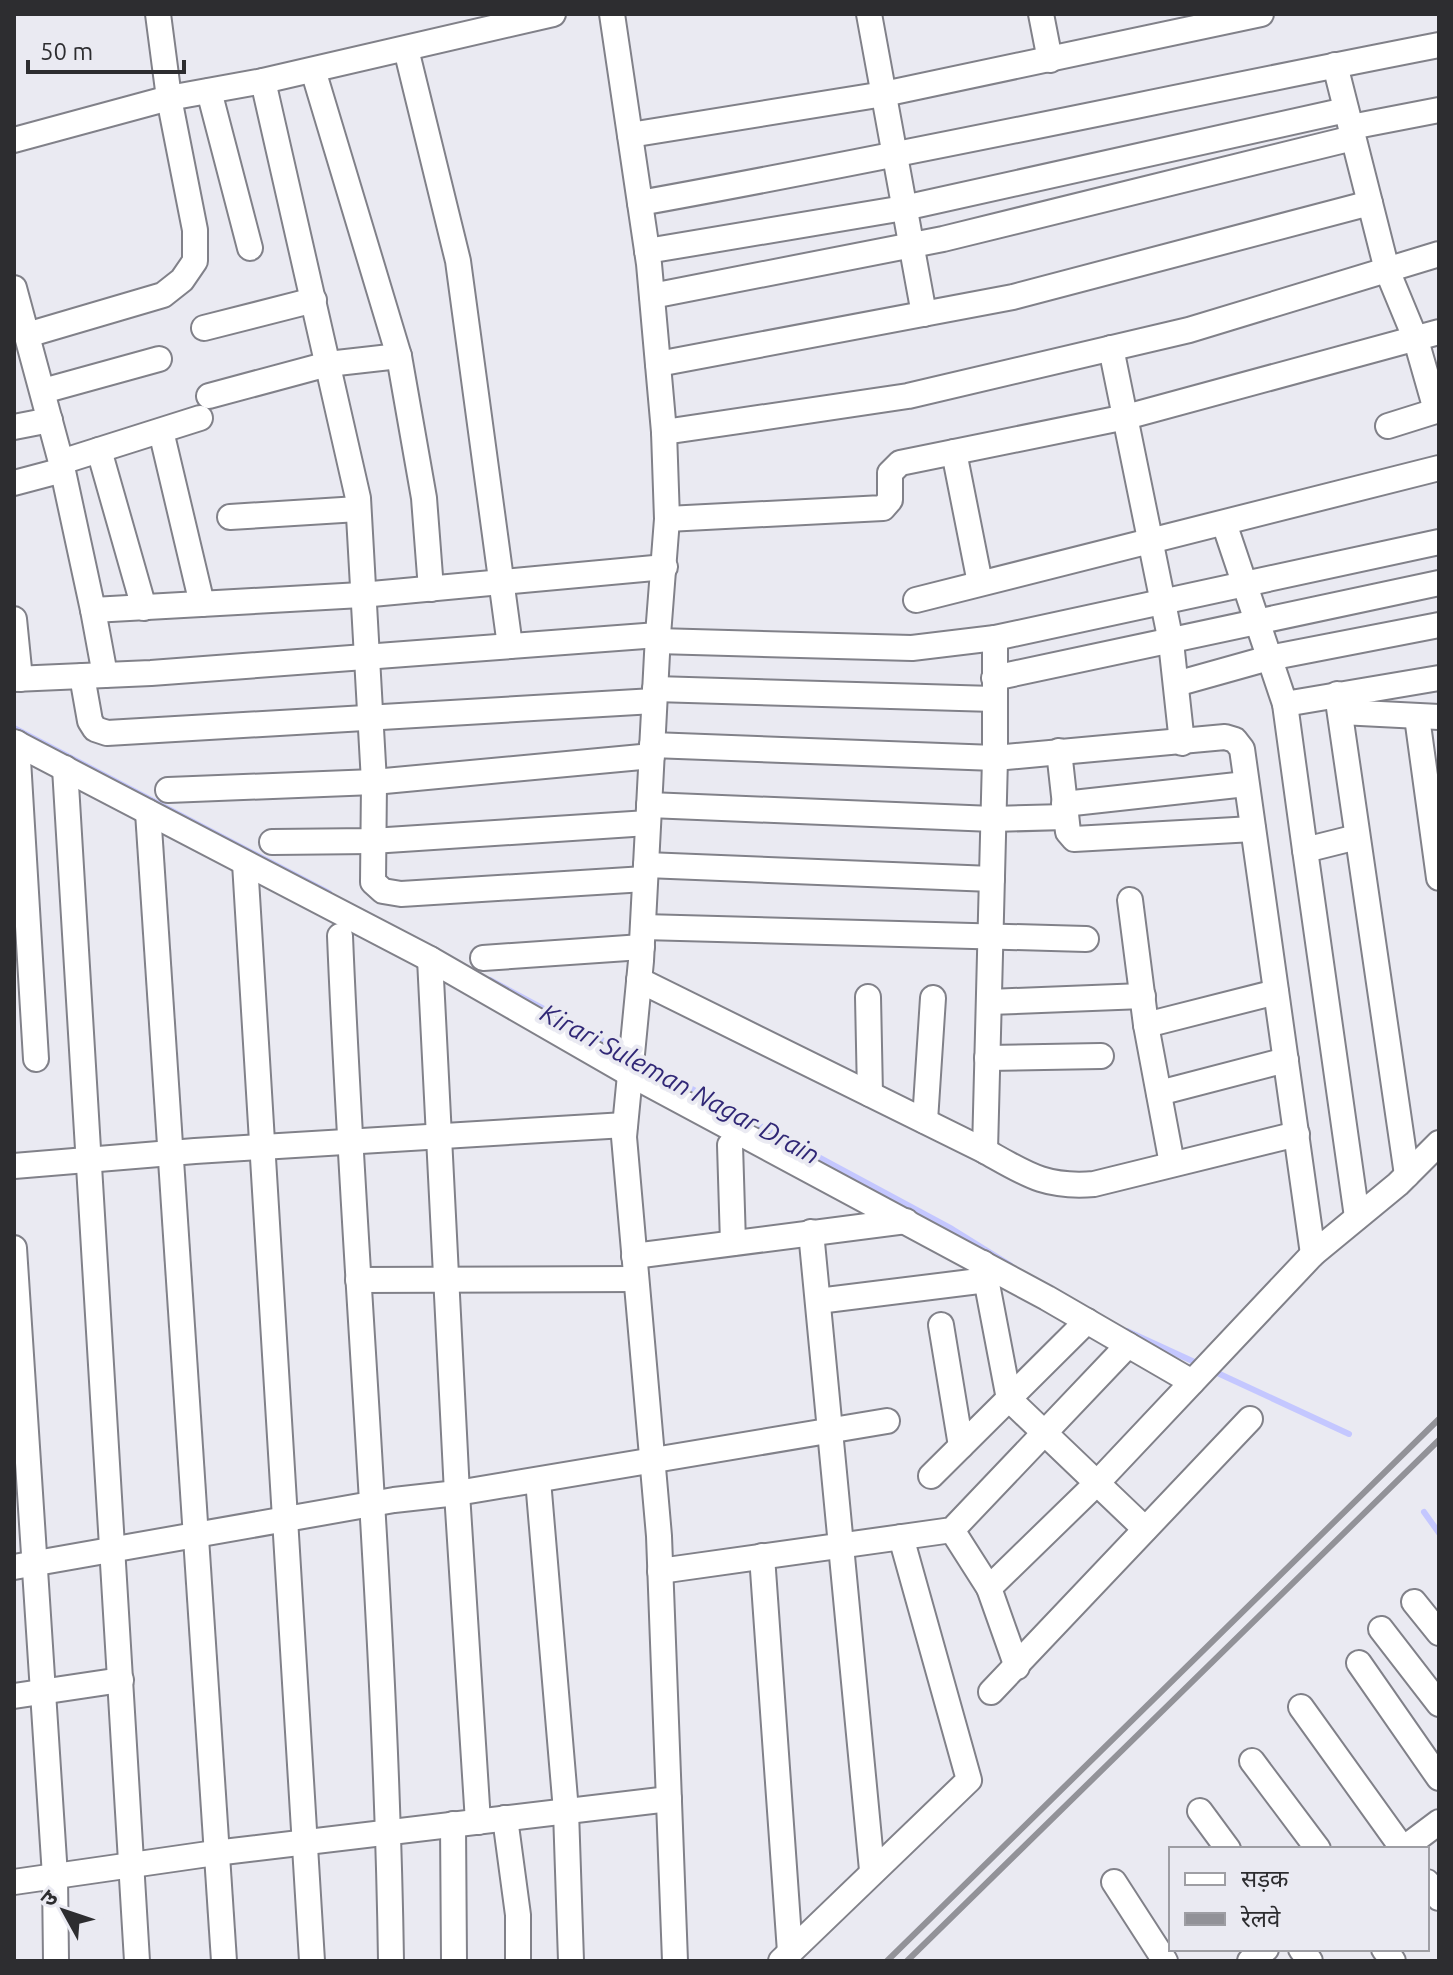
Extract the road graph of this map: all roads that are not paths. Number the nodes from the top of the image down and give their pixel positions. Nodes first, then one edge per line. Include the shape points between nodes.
1 (158, 14) edge
2 (553, 14) edge
3 (612, 14) edge
4 (869, 14) edge
5 (1041, 14) edge
6 (1261, 14) edge
7 (499, 20) edge
8 (1439, 45) edge
9 (406, 49) junction
10 (1050, 60) junction
11 (1335, 65) junction
12 (313, 70) junction
13 (263, 81) junction
14 (209, 91) junction
15 (884, 94) junction
16 (169, 98) junction
17 (1439, 110) edge
18 (1350, 125) junction
19 (630, 135) junction
20 (14, 140) edge
21 (895, 157) junction
22 (640, 203) junction
23 (1370, 203) junction
24 (904, 208) junction
25 (911, 245) junction
26 (250, 248) dead end
27 (647, 251) junction
28 (1439, 254) edge
29 (1387, 270) junction
30 (14, 288) edge
31 (652, 296) junction
32 (314, 300) junction
33 (924, 314) junction
34 (21, 324) edge
35 (204, 328) dead end
36 (1427, 336) edge
37 (1111, 348) junction
38 (399, 356) junction
39 (159, 359) dead end
40 (328, 364) junction
41 (658, 364) junction
42 (31, 380) edge
43 (1438, 410) edge
44 (1126, 417) junction
45 (50, 420) junction
46 (1388, 426) dead end
47 (14, 427) edge
48 (161, 431) junction
49 (664, 432) junction
50 (99, 450) junction
51 (954, 452) junction
52 (62, 466) junction
53 (1439, 468) edge
54 (14, 483) edge
55 (358, 509) junction
56 (230, 517) dead end
57 (667, 519) junction
58 (1224, 523) junction
59 (1152, 541) junction
60 (1439, 542) edge
61 (665, 567) junction
62 (980, 583) junction
63 (1244, 583) junction
64 (1439, 583) edge
65 (502, 584) junction
66 (431, 589) junction
67 (361, 595) junction
68 (916, 600) dead end
69 (1163, 601) junction
70 (202, 604) junction
71 (144, 608) junction
72 (93, 610) junction
73 (14, 619) edge
74 (1255, 622) junction
75 (1439, 625) edge
76 (658, 638) junction
77 (995, 638) junction
78 (1171, 642) junction
79 (510, 646) junction
80 (365, 656) junction
81 (1269, 658) junction
82 (94, 676) junction
83 (1439, 678) edge
84 (17, 679) edge
85 (1176, 684) junction
86 (994, 688) junction
87 (655, 695) junction
88 (1339, 703) junction
89 (1285, 704) junction
90 (1428, 717) edge
91 (370, 719) junction
92 (15, 743) edge
93 (1182, 743) junction
94 (652, 751) junction
95 (1059, 751) junction
96 (995, 758) junction
97 (65, 768) junction
98 (374, 782) junction
99 (1246, 784) junction
100 (168, 790) dead end
101 (1065, 811) junction
102 (148, 812) junction
103 (649, 814) junction
104 (993, 819) junction
105 (1253, 829) junction
106 (1357, 837) junction
107 (372, 841) junction
108 (272, 842) dead end
109 (1305, 850) junction
110 (245, 863) junction
111 (646, 872) junction
112 (1439, 878) edge
113 (992, 879) junction
114 (1130, 900) dead end
115 (340, 936) dead end
116 (990, 936) junction
117 (642, 937) junction
118 (1086, 939) dead end
119 (483, 958) dead end
120 (430, 959) junction
121 (639, 980) junction
122 (1276, 992) junction
123 (1143, 996) junction
124 (868, 997) dead end
125 (933, 998) dead end
126 (989, 1002) junction
127 (1146, 1025) junction
128 (1101, 1056) dead end
129 (987, 1058) junction
130 (36, 1059) dead end
131 (1286, 1060) junction
132 (631, 1062) junction
133 (1159, 1093) junction
134 (870, 1094) junction
135 (925, 1121) junction
136 (625, 1125) junction
137 (1297, 1134) junction
138 (439, 1136) junction
139 (348, 1142) junction
140 (1439, 1143) edge
141 (730, 1145) dead end
142 (265, 1147) junction
143 (985, 1151) junction
144 (172, 1153) junction
145 (89, 1159) junction
146 (1172, 1164) junction
147 (14, 1166) edge
148 (1407, 1175) junction
149 (1357, 1217) junction
150 (906, 1221) junction
151 (811, 1232) junction
152 (733, 1243) junction
153 (14, 1248) edge
154 (1313, 1254) junction
155 (635, 1267) junction
156 (985, 1272) junction
157 (446, 1279) junction
158 (358, 1280) junction
159 (818, 1301) junction
160 (1087, 1321) junction
161 (941, 1325) dead end
162 (1128, 1345) junction
163 (1202, 1372) junction
164 (1009, 1399) junction
165 (1250, 1419) dead end
166 (887, 1421) dead end
167 (830, 1428) junction
168 (1046, 1434) junction
169 (961, 1446) junction
170 (651, 1458) junction
171 (931, 1476) dead end
172 (538, 1480) junction
173 (1098, 1482) junction
174 (457, 1493) junction
175 (373, 1503) junction
176 (288, 1519) junction
177 (1145, 1529) junction
178 (952, 1530) junction
179 (199, 1534) junction
180 (901, 1537) junction
181 (841, 1545) junction
182 (113, 1550) junction
183 (762, 1556) junction
184 (25, 1566) edge
185 (660, 1571) junction
186 (989, 1588) junction
187 (1414, 1602) dead end
188 (1381, 1629) dead end
189 (1439, 1633) edge
190 (1359, 1663) dead end
191 (1017, 1667) junction
192 (121, 1680) junction
193 (44, 1692) junction
194 (991, 1692) dead end
195 (14, 1696) edge
196 (1439, 1704) edge
197 (1301, 1707) dead end
198 (1252, 1761) dead end
199 (1439, 1778) edge
200 (669, 1799) junction
201 (566, 1811) junction
202 (1200, 1811) dead end
203 (505, 1818) junction
204 (478, 1822) junction
205 (1439, 1822) edge
206 (453, 1824) junction
207 (389, 1832) junction
208 (308, 1842) junction
209 (1227, 1847) edge
210 (1316, 1847) edge
211 (1402, 1847) edge
212 (1406, 1847) edge
213 (215, 1853) junction
214 (131, 1865) junction
215 (872, 1870) junction
216 (55, 1876) junction
217 (14, 1882) edge
218 (1114, 1882) dead end
219 (785, 1956) edge
220 (56, 1961) edge
221 (137, 1961) edge
222 (224, 1961) edge
223 (312, 1961) edge
224 (391, 1961) edge
225 (454, 1961) edge
226 (518, 1961) edge
227 (571, 1961) edge
228 (675, 1961) edge
229 (1165, 1961) edge

1 - 16 street
2 - 7 street
3 - 19 street
4 - 15 street
5 - 10 street
6 - 10 street
7 - 9 street
8 - 11 street
9 - 12 street
9 - 65 street via 458,261
10 - 15 street
11 - 18 street
11 - 21 street
12 - 13 street
12 - 38 street
13 - 14 street
13 - 32 street
14 - 16 street
14 - 26 street
15 - 19 street
15 - 21 street
16 - 20 street
16 - 34 street via 195,230 195,261 163,295
17 - 18 street
18 - 23 street
18 - 24 street
18 - 25 street
19 - 22 street
21 - 22 street
21 - 24 street
22 - 27 street
23 - 29 street
23 - 33 street via 1013,297
24 - 25 street
24 - 27 street
25 - 31 street
25 - 33 street
27 - 31 street
28 - 29 street
29 - 36 street
29 - 37 street
30 - 34 street
31 - 41 street
32 - 35 street
32 - 40 street
33 - 41 street
34 - 42 street
36 - 43 street
36 - 44 street
37 - 44 street
37 - 49 street via 908,396
38 - 40 street
38 - 66 street via 424,498
39 - 42 street
40 - 48 street via 205,407
40 - 55 street
41 - 49 street
42 - 45 street
43 - 46 street
44 - 51 street
44 - 59 street
45 - 47 street
45 - 52 street
48 - 50 street
48 - 70 street
49 - 57 street
50 - 52 street
50 - 71 street
51 - 57 street via 893,466 890,500 883,508
51 - 62 street
52 - 54 street
52 - 72 street
53 - 58 street
55 - 56 street
55 - 67 street
57 - 61 street
58 - 59 street
58 - 63 street
59 - 62 street
59 - 69 street
60 - 63 street
61 - 65 street
61 - 76 street
62 - 68 street
63 - 69 street
63 - 74 street
64 - 74 street
65 - 66 street
65 - 79 street
66 - 67 street
67 - 70 street
67 - 80 street
69 - 77 street
69 - 78 street
70 - 71 street
71 - 72 street
72 - 82 street
73 - 84 street
74 - 78 street
74 - 81 street
75 - 81 street
76 - 77 street via 881,650
76 - 79 street
76 - 87 street
77 - 86 street
78 - 85 street
78 - 86 street
79 - 80 street
80 - 82 street
80 - 91 street
81 - 85 street
81 - 89 street
82 - 84 street
82 - 91 street via 90,721 107,733
83 - 88 street
85 - 93 street
86 - 87 street
86 - 96 street
87 - 91 street
87 - 94 street
88 - 89 street
88 - 90 street
88 - 106 street
89 - 109 street
90 - 112 street
91 - 98 street
92 - 97 street
92 - 130 street
93 - 95 street
93 - 99 street via 1235,740 1242,749
94 - 96 street
94 - 98 street
94 - 103 street
95 - 96 street
95 - 101 street
96 - 104 street
97 - 102 street
97 - 145 street
98 - 100 street
98 - 107 street
99 - 101 street
99 - 105 street
101 - 104 street
101 - 105 street via 1070,836 1080,840
102 - 110 street
102 - 144 street
103 - 104 street
103 - 107 street
103 - 111 street
104 - 113 street
105 - 122 street
106 - 109 street
106 - 148 street
107 - 108 street
107 - 111 street via 373,882 383,891 401,894
109 - 149 street
110 - 120 street
110 - 142 street
111 - 113 street
111 - 117 street
113 - 116 street
114 - 123 street
115 - 139 street
116 - 117 street
116 - 118 street
116 - 126 street
117 - 119 street
117 - 121 street
120 - 132 street
120 - 138 street
121 - 132 street
121 - 134 street
122 - 127 street
122 - 131 street
123 - 126 street
123 - 127 street
124 - 134 street
125 - 135 street
126 - 129 street
127 - 133 street
128 - 129 street
129 - 143 street
131 - 133 street
131 - 137 street
132 - 136 street
132 - 150 street
133 - 146 street
134 - 135 street
135 - 143 street
136 - 138 street
136 - 155 street
137 - 146 street
137 - 154 street
138 - 139 street
138 - 157 street
139 - 142 street
139 - 158 street
140 - 148 street
141 - 152 street
142 - 144 street
142 - 176 street
143 - 146 street via 1039,1181 1064,1187
144 - 145 street
144 - 179 street
145 - 147 street
145 - 182 street
148 - 149 street
149 - 154 street
150 - 151 street
150 - 156 street
151 - 152 street
151 - 159 street
152 - 155 street
153 - 184 street
154 - 163 street
155 - 157 street
155 - 170 street
156 - 159 street
156 - 160 street
156 - 164 street
157 - 158 street
157 - 174 street
158 - 175 street
159 - 167 street
160 - 162 street
160 - 164 street
161 - 169 street
162 - 163 street
162 - 168 street
163 - 173 street
164 - 168 street
164 - 169 street
165 - 177 street
166 - 167 street
167 - 170 street
167 - 181 street
168 - 173 street
168 - 178 street
169 - 171 street
170 - 172 street
170 - 185 street
172 - 174 street
172 - 201 street
173 - 177 street
173 - 186 street
174 - 175 street
174 - 204 street
175 - 176 street
175 - 207 street
176 - 179 street
176 - 208 street
177 - 191 street
178 - 180 street
178 - 186 street
179 - 182 street
179 - 213 street
180 - 181 street
180 - 215 street via 969,1780
181 - 183 street
181 - 215 street
182 - 184 street
182 - 192 street
183 - 185 street
183 - 219 street
184 - 193 street
185 - 200 street
186 - 191 street
187 - 189 street
188 - 196 street
190 - 199 street
191 - 194 street
192 - 193 street
192 - 214 street
193 - 195 street
193 - 216 street
197 - 211 street
198 - 210 street
200 - 201 street
200 - 228 street
201 - 203 street
201 - 227 street
202 - 209 street
203 - 204 street
203 - 226 street via 518,1915
204 - 206 street
205 - 212 street
206 - 207 street
206 - 225 street
207 - 208 street
207 - 224 street
208 - 213 street
208 - 223 street
213 - 214 street
213 - 222 street
214 - 216 street
214 - 221 street
215 - 219 street
216 - 217 street
216 - 220 street
218 - 229 street

